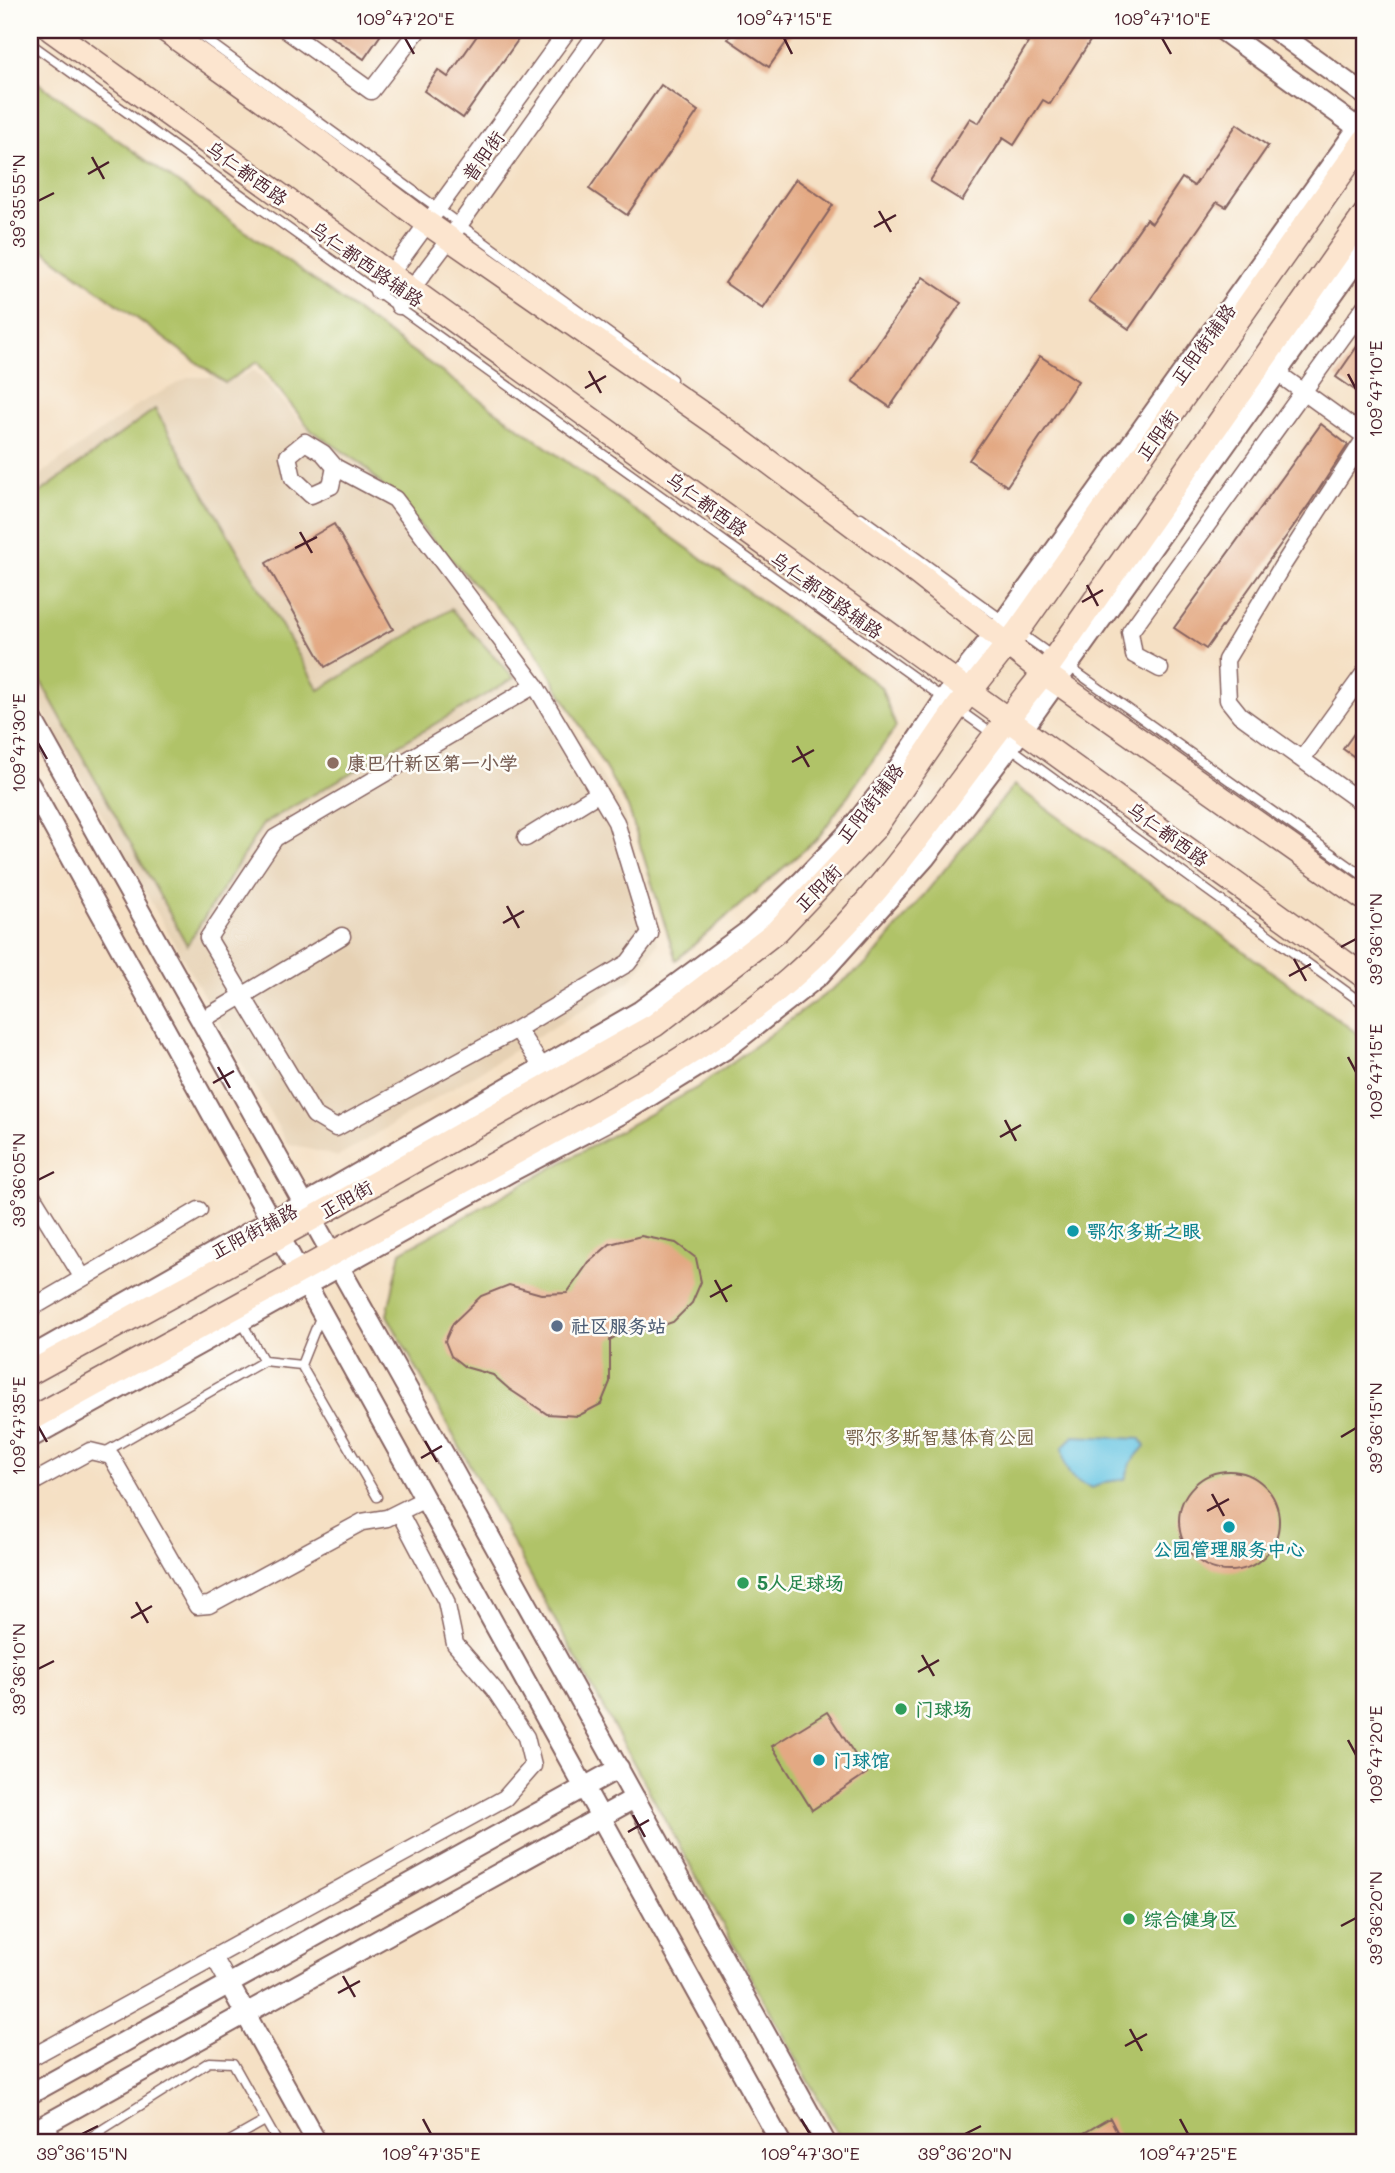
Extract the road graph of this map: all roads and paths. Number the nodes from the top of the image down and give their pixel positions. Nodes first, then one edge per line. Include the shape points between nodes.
1 (51, 30) edge
2 (165, 30) edge
3 (194, 30) edge
4 (286, 30) edge
5 (418, 30) edge
6 (568, 30) edge
7 (599, 30) edge
8 (1222, 30) edge
9 (1275, 30) edge
10 (30, 43) edge
11 (1365, 95) edge
12 (1363, 130) edge
13 (1365, 214) edge
14 (432, 216) junction
15 (455, 232) junction
16 (1365, 249) edge
17 (383, 283) junction
18 (405, 298) junction
19 (1365, 306) edge
20 (1276, 372) junction
21 (682, 386) dead end
22 (1303, 392) junction
23 (715, 411) dead end
24 (1365, 435) edge
25 (782, 459) dead end
26 (335, 467) dead end
27 (848, 508) dead end
28 (1006, 632) junction
29 (1160, 669) dead end
30 (1056, 670) junction
31 (1365, 672) edge
32 (535, 685) junction
33 (957, 696) junction
34 (30, 715) edge
35 (1008, 732) junction
36 (1302, 760) junction
37 (30, 785) edge
38 (599, 793) junction
39 (1365, 805) edge
40 (526, 838) dead end
41 (1365, 877) edge
42 (1365, 899) edge
43 (342, 936) dead end
44 (1365, 977) edge
45 (243, 997) junction
46 (1365, 1005) edge
47 (202, 1020) junction
48 (517, 1029) junction
49 (542, 1067) junction
50 (30, 1192) edge
51 (200, 1210) dead end
52 (309, 1211) junction
53 (275, 1228) junction
54 (336, 1261) junction
55 (83, 1278) junction
56 (303, 1278) junction
57 (30, 1309) edge
58 (322, 1312) junction
59 (241, 1321) junction
60 (30, 1357) edge
61 (264, 1361) junction
62 (302, 1365) junction
63 (30, 1373) edge
64 (30, 1420) edge
65 (30, 1438) edge
66 (102, 1454) junction
67 (30, 1484) edge
68 (377, 1497) dead end
69 (425, 1499) junction
70 (399, 1512) junction
71 (619, 1768) junction
72 (584, 1786) junction
73 (635, 1798) junction
74 (602, 1817) junction
75 (214, 1957) junction
76 (229, 1984) junction
77 (246, 2014) junction
78 (30, 2058) edge
79 (30, 2094) edge
80 (265, 2120) junction
81 (49, 2122) junction
82 (30, 2133) edge
83 (60, 2143) edge
84 (81, 2143) edge
85 (226, 2143) edge
86 (278, 2143) edge
87 (317, 2143) edge
88 (781, 2143) edge
89 (827, 2143) edge

1 - 17 main road, 乌仁都西路
2 - 14 main road
3 - 14 lane
4 - 5 street via 371,91
6 - 14 street, 普阳街
7 - 15 street, 普阳街
8 - 12 street
9 - 11 street
10 - 17 lane, 乌仁都西路辅路
12 - 28 main road, 正阳街
13 - 30 main road
14 - 15 main road
14 - 17 street, 普阳街
15 - 18 street, 普阳街
15 - 21 lane
15 - 28 main road
16 - 20 street
17 - 18 main road, 乌仁都西路
18 - 33 main road, 乌仁都西路
19 - 22 street
20 - 22 street
20 - 30 street
22 - 24 street
22 - 29 street via 1130,632 1134,655
23 - 25 lane
24 - 36 street via 1226,660 1228,699 1240,715
26 - 32 street via 395,499
27 - 28 lane
28 - 30 main road
28 - 33 main road, 正阳街
30 - 35 main road
30 - 41 lane
30 - 42 main road
31 - 36 street
32 - 38 street
32 - 45 street via 275,838 208,938
33 - 35 main road, 乌仁都西路
33 - 49 street, 正阳街辅路 via 847,834 751,929 640,1011
33 - 52 main road, 正阳街 via 874,829 777,931 655,1025
34 - 47 street
35 - 44 main road, 乌仁都西路
35 - 46 lane
35 - 54 main road via 847,925 790,980 710,1041
36 - 39 street
37 - 53 street
38 - 40 street
38 - 48 street via 616,822 650,934 628,963
43 - 45 street
45 - 47 street
45 - 48 street via 314,1115 336,1128
47 - 52 street
48 - 49 street
49 - 52 street, 正阳街辅路
50 - 55 street
51 - 55 street
52 - 53 main road, 正阳街
52 - 54 street
53 - 56 street
53 - 60 street, 正阳街辅路
53 - 63 main road, 正阳街
54 - 56 main road
54 - 71 street
55 - 57 street
56 - 58 street
56 - 59 street
56 - 64 main road
58 - 62 lane
58 - 69 street
59 - 61 lane
59 - 65 street
61 - 62 lane
61 - 66 lane
62 - 68 lane
66 - 67 street via 90,1451
66 - 70 street via 111,1456 197,1606 209,1605 362,1522
69 - 70 street
69 - 72 street
70 - 75 street via 446,1601 454,1644 494,1689 526,1737 533,1766 505,1798
71 - 72 street
71 - 73 street
72 - 74 street
72 - 76 street
73 - 74 street
73 - 89 street
74 - 77 street
74 - 88 street
75 - 76 street
75 - 78 street
76 - 77 street
76 - 79 street
77 - 81 street
77 - 87 street
80 - 84 lane via 233,2063 209,2062
80 - 85 lane
80 - 86 lane
81 - 82 street
81 - 83 lane

